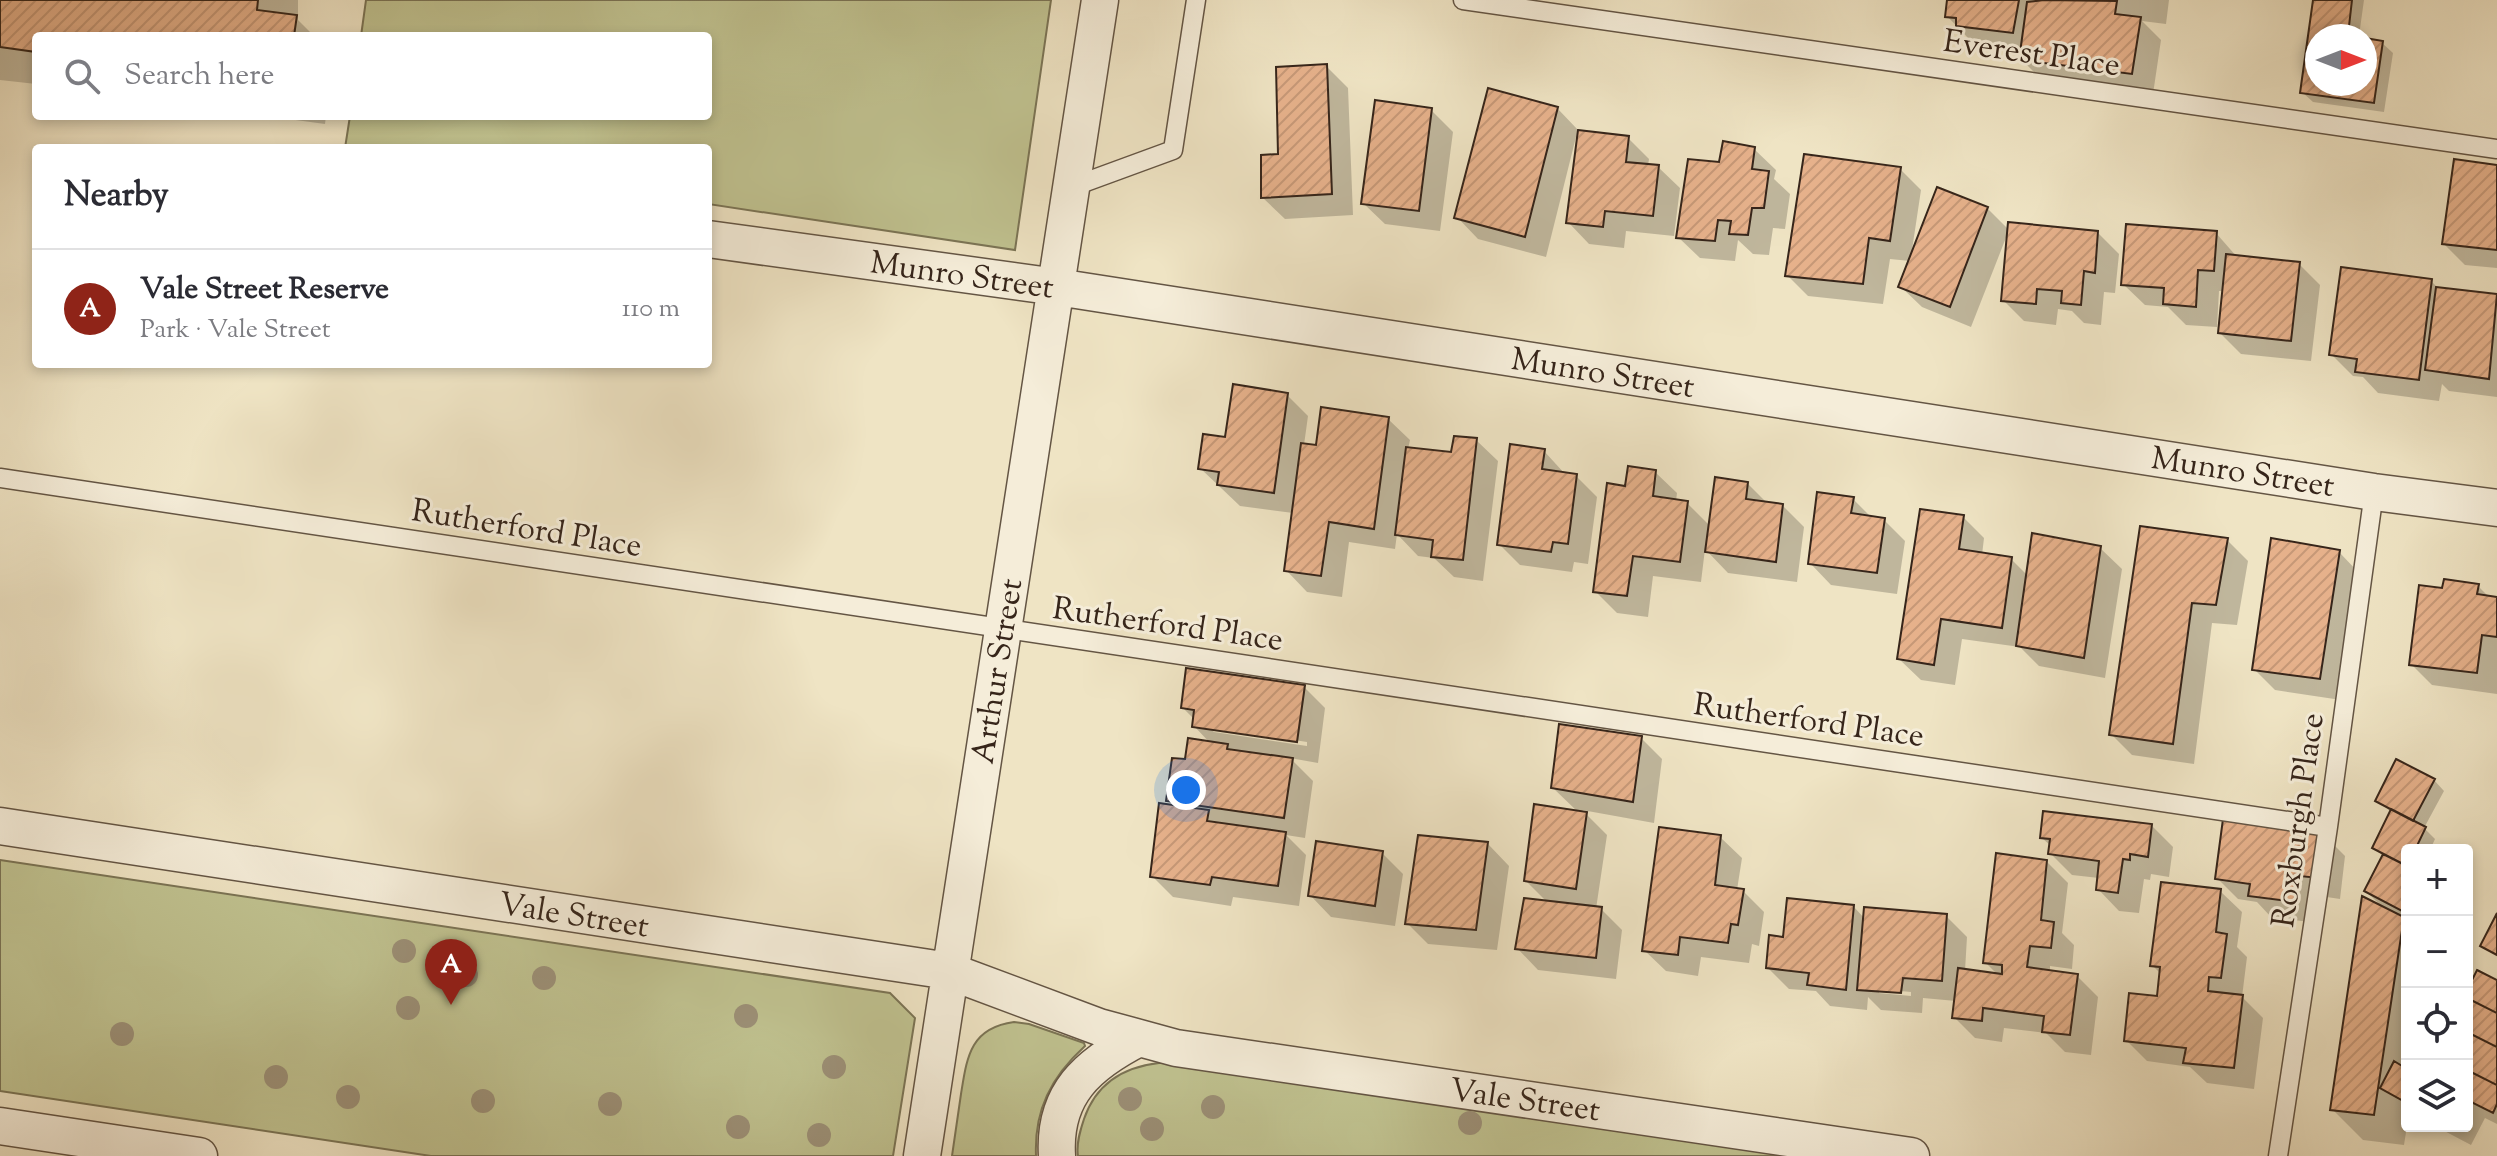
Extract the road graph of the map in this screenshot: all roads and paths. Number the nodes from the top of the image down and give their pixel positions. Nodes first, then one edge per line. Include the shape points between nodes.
1 (1100, 0) edge
2 (1196, 0) edge
3 (1463, 0) edge
4 (2497, 149) edge
5 (1072, 187) junction
6 (712, 240) edge
7 (1057, 287) junction
8 (0, 478) edge
9 (2374, 492) junction
10 (2497, 508) edge
11 (1003, 629) junction
12 (0, 826) edge
13 (2328, 827) junction
14 (949, 971) junction
15 (1139, 1038) junction
16 (0, 1126) edge
17 (199, 1156) edge
18 (922, 1156) edge
19 (1057, 1156) edge
20 (1911, 1156) edge
21 (2278, 1156) edge

1 - 5 street, Arthur Street
2 - 5 lane via 1173,150
3 - 4 lane, Everest Place
5 - 7 street, Arthur Street
6 - 7 street, Munro Street
7 - 9 street, Munro Street
7 - 11 street, Arthur Street
8 - 11 lane, Rutherford Place
9 - 10 street, Munro Street
9 - 13 lane, Roxburgh Place
11 - 13 lane, Rutherford Place
11 - 14 street, Arthur Street
12 - 14 street, Vale Street
13 - 21 lane, Roxburgh Place
14 - 15 street, Vale Street
14 - 18 street, Arthur Street
15 - 19 street via 1102,1059 1074,1086 1060,1116
15 - 20 street, Vale Street via 1176,1048
16 - 17 street

